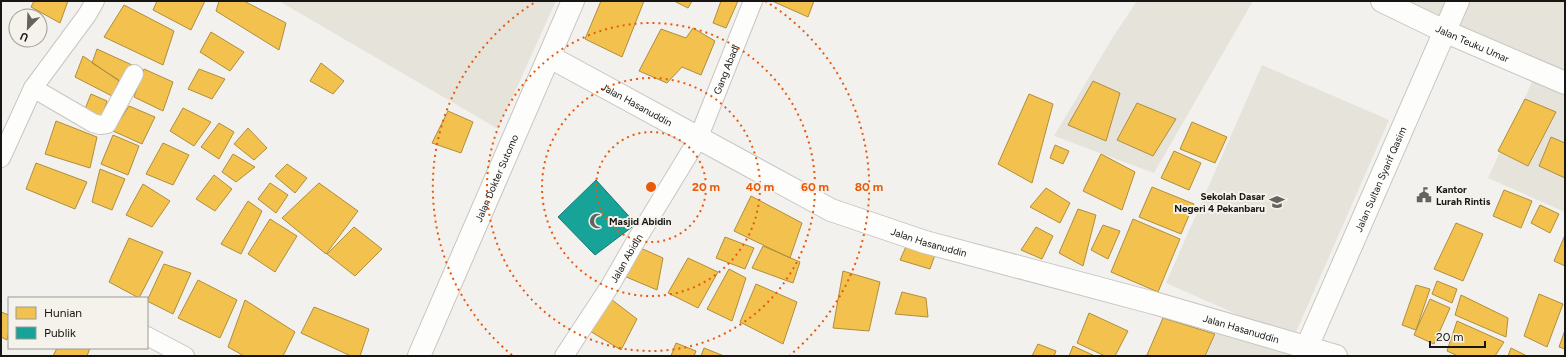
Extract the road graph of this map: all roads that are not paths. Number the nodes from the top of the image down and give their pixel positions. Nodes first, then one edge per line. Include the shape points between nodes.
1 (95, 1) edge
2 (573, 1) edge
3 (753, 1) edge
4 (1382, 1) edge
5 (1458, 1) edge
6 (1444, 31) junction
7 (550, 57) junction
8 (134, 74) dead end
9 (1565, 83) edge
10 (33, 88) junction
11 (698, 139) junction
12 (1, 158) edge
13 (148, 337) edge
14 (1304, 351) edge
15 (185, 356) edge
16 (419, 356) edge
17 (564, 356) edge
18 (1336, 356) edge

1 - 10 street
2 - 7 street, Jalan Dokter Sutomo
3 - 11 street, Gang Abadi
4 - 6 street, Jalan Teuku Umar
5 - 6 street, Jalan Sultan Syarif Qasim
6 - 9 street, Jalan Teuku Umar
6 - 14 street, Jalan Sultan Syarif Qasim
7 - 11 street, Jalan Hasanuddin
7 - 16 street, Jalan Dokter Sutomo
8 - 10 street via 107,124 100,125
10 - 12 street
11 - 14 street, Jalan Hasanuddin via 830,210 925,242 1154,303
11 - 17 street, Jalan Abidin via 610,286
13 - 15 street
14 - 18 street, Jalan Hasanuddin

